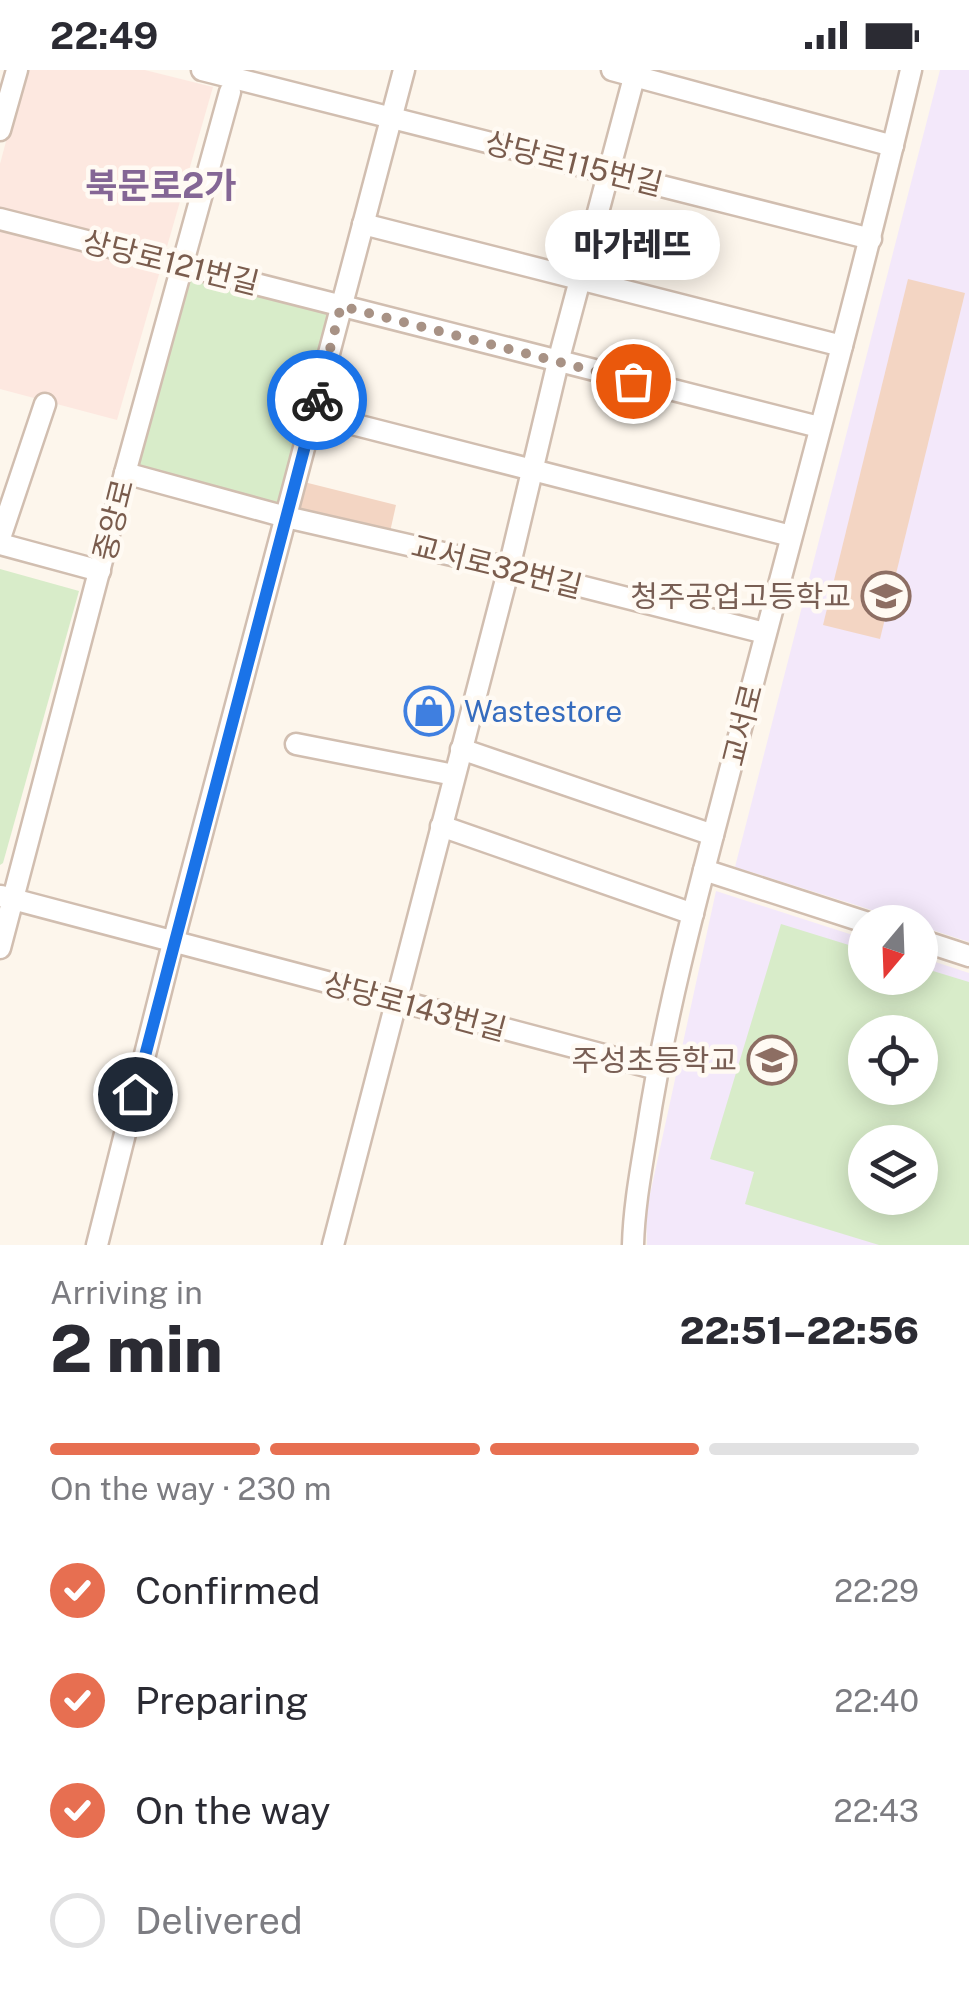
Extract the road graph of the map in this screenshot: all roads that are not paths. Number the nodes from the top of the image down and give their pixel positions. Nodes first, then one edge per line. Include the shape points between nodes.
1 (16, 70) edge
2 (202, 70) edge
3 (404, 70) edge
4 (612, 70) edge
5 (911, 70) edge
6 (635, 73) edge
7 (230, 92) dead end
8 (392, 117) junction
9 (0, 130) edge
10 (893, 146) junction
11 (610, 171) junction
12 (0, 219) edge
13 (363, 224) junction
14 (871, 239) junction
15 (184, 264) junction
16 (580, 280) junction
17 (341, 306) junction
18 (842, 346) junction
19 (558, 362) junction
20 (45, 404) dead end
21 (313, 414) junction
22 (819, 427) junction
23 (533, 470) junction
24 (124, 473) junction
25 (286, 517) junction
26 (791, 536) junction
27 (0, 541) edge
28 (509, 568) junction
29 (100, 571) junction
30 (765, 634) junction
31 (296, 744) dead end
32 (461, 750) junction
33 (454, 775) junction
34 (441, 826) junction
35 (713, 836) junction
36 (704, 870) junction
37 (6, 897) edge
38 (694, 914) junction
39 (848, 917) edge
40 (173, 943) junction
41 (938, 946) edge
42 (0, 948) edge
43 (969, 956) edge
44 (395, 1001) junction
45 (656, 1070) junction
46 (97, 1245) edge
47 (333, 1245) edge
48 (632, 1245) edge

1 - 9 street
2 - 8 street, 상당로115번길
3 - 8 street
4 - 6 street
5 - 10 street, 교서로
6 - 10 street
6 - 11 street
7 - 15 street, 중앙로
8 - 11 street, 상당로115번길
8 - 13 street
10 - 14 street, 교서로
11 - 14 street, 상당로115번길
11 - 16 street
12 - 15 street, 상당로121번길
13 - 16 street
13 - 17 street
14 - 18 street, 교서로
15 - 17 street, 상당로121번길
15 - 24 street, 중앙로
16 - 18 street
16 - 19 street
17 - 19 street, 상당로121번길
17 - 21 street
18 - 22 street, 교서로
19 - 22 street, 상당로121번길
19 - 23 street
20 - 27 street
21 - 23 street
21 - 25 street
22 - 26 street, 교서로
23 - 26 street
23 - 28 street
24 - 25 street, 교서로32번길
24 - 29 street, 중앙로
25 - 28 street, 교서로32번길
25 - 40 street
26 - 30 street, 교서로
27 - 29 street
28 - 30 street, 교서로32번길
28 - 32 street
29 - 37 street, 중앙로
30 - 35 street, 교서로
31 - 33 street
32 - 33 street
32 - 35 street
33 - 34 street
34 - 38 street
34 - 44 street
35 - 36 street, 교서로
36 - 38 street, 교서로
36 - 39 street
37 - 40 street, 상당로143번길
37 - 42 street, 중앙로
38 - 45 street, 교서로
40 - 44 street, 상당로143번길
40 - 46 street
41 - 43 street
44 - 45 street, 상당로143번길
44 - 47 street
45 - 48 street, 교서로

